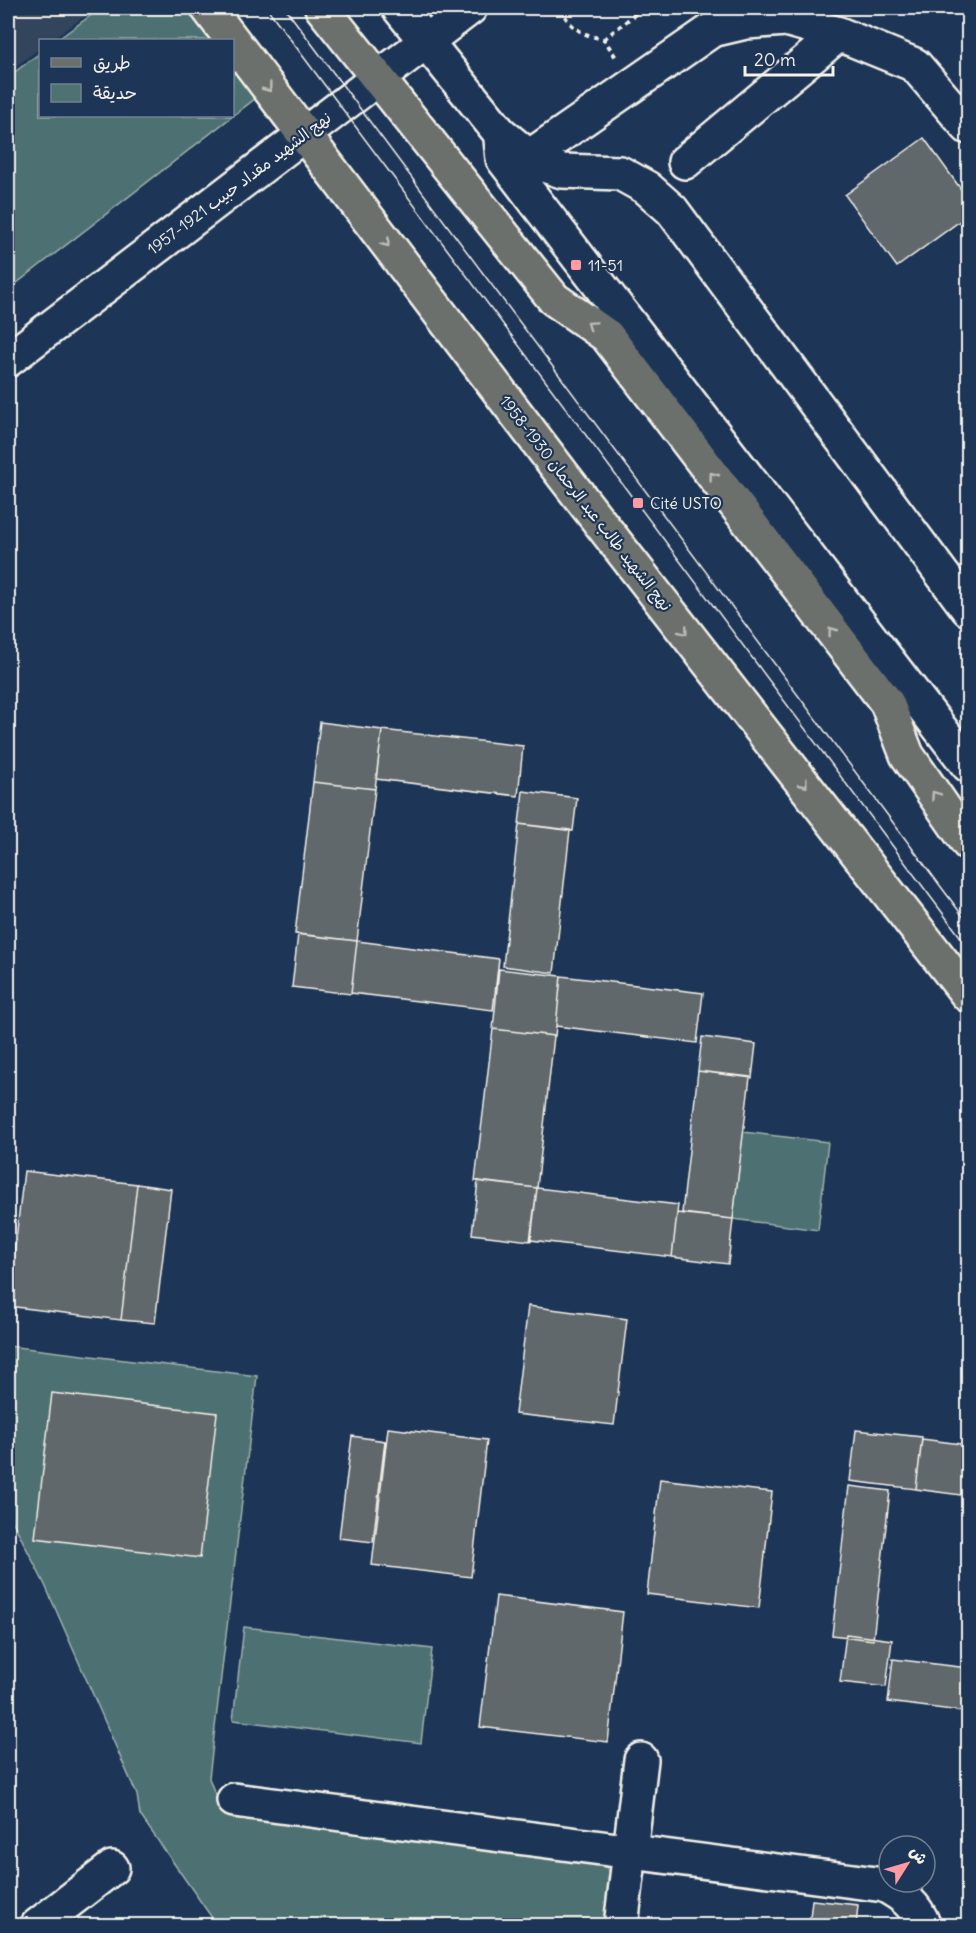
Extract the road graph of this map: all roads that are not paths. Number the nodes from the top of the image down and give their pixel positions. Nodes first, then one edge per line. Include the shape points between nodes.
1 (208, 8) edge
2 (322, 8) edge
3 (399, 8) edge
4 (470, 8) edge
5 (748, 15) edge
6 (839, 34) junction
7 (231, 39) edge
8 (426, 41) junction
9 (234, 42) edge
10 (376, 78) junction
11 (969, 127) edge
12 (500, 133) junction
13 (303, 134) junction
14 (529, 157) junction
15 (685, 162) dead end
16 (8, 360) edge
17 (969, 609) edge
18 (969, 765) edge
19 (969, 843) edge
20 (969, 995) edge
21 (642, 1760) dead end
22 (234, 1800) dead end
23 (632, 1851) junction
24 (112, 1868) dead end
25 (37, 1926) edge
26 (621, 1926) edge
27 (924, 1926) edge

1 -> 7 main road, نهج الشهيد طالب عبد الرحمان 1930-1958
2 - 10 main road
3 - 8 street
4 - 8 street, نهج الشهيد مقداد حبيب 1921-1957
5 - 6 street via 786,19
5 - 14 street via 712,30
6 - 11 street via 915,65
6 - 15 street
8 - 10 street, نهج الشهيد مقداد حبيب 1921-1957
8 - 12 street
9 -> 13 main road, نهج الشهيد طالب عبد الرحمان 1930-1958
10 - 13 street, نهج الشهيد مقداد حبيب 1921-1957
19 -> 10 main road via 907,755 887,703 607,336 554,300
12 - 14 street
12 - 18 street via 503,159
13 - 16 street, نهج الشهيد مقداد حبيب 1921-1957
13 -> 20 main road, نهج الشهيد طالب عبد الرحمان 1930-1958 via 559,470
14 - 17 street via 562,171 620,173 647,188 672,210
21 - 23 street
22 - 23 street
23 - 26 street
23 - 27 street via 884,1885 914,1907
24 - 25 street

